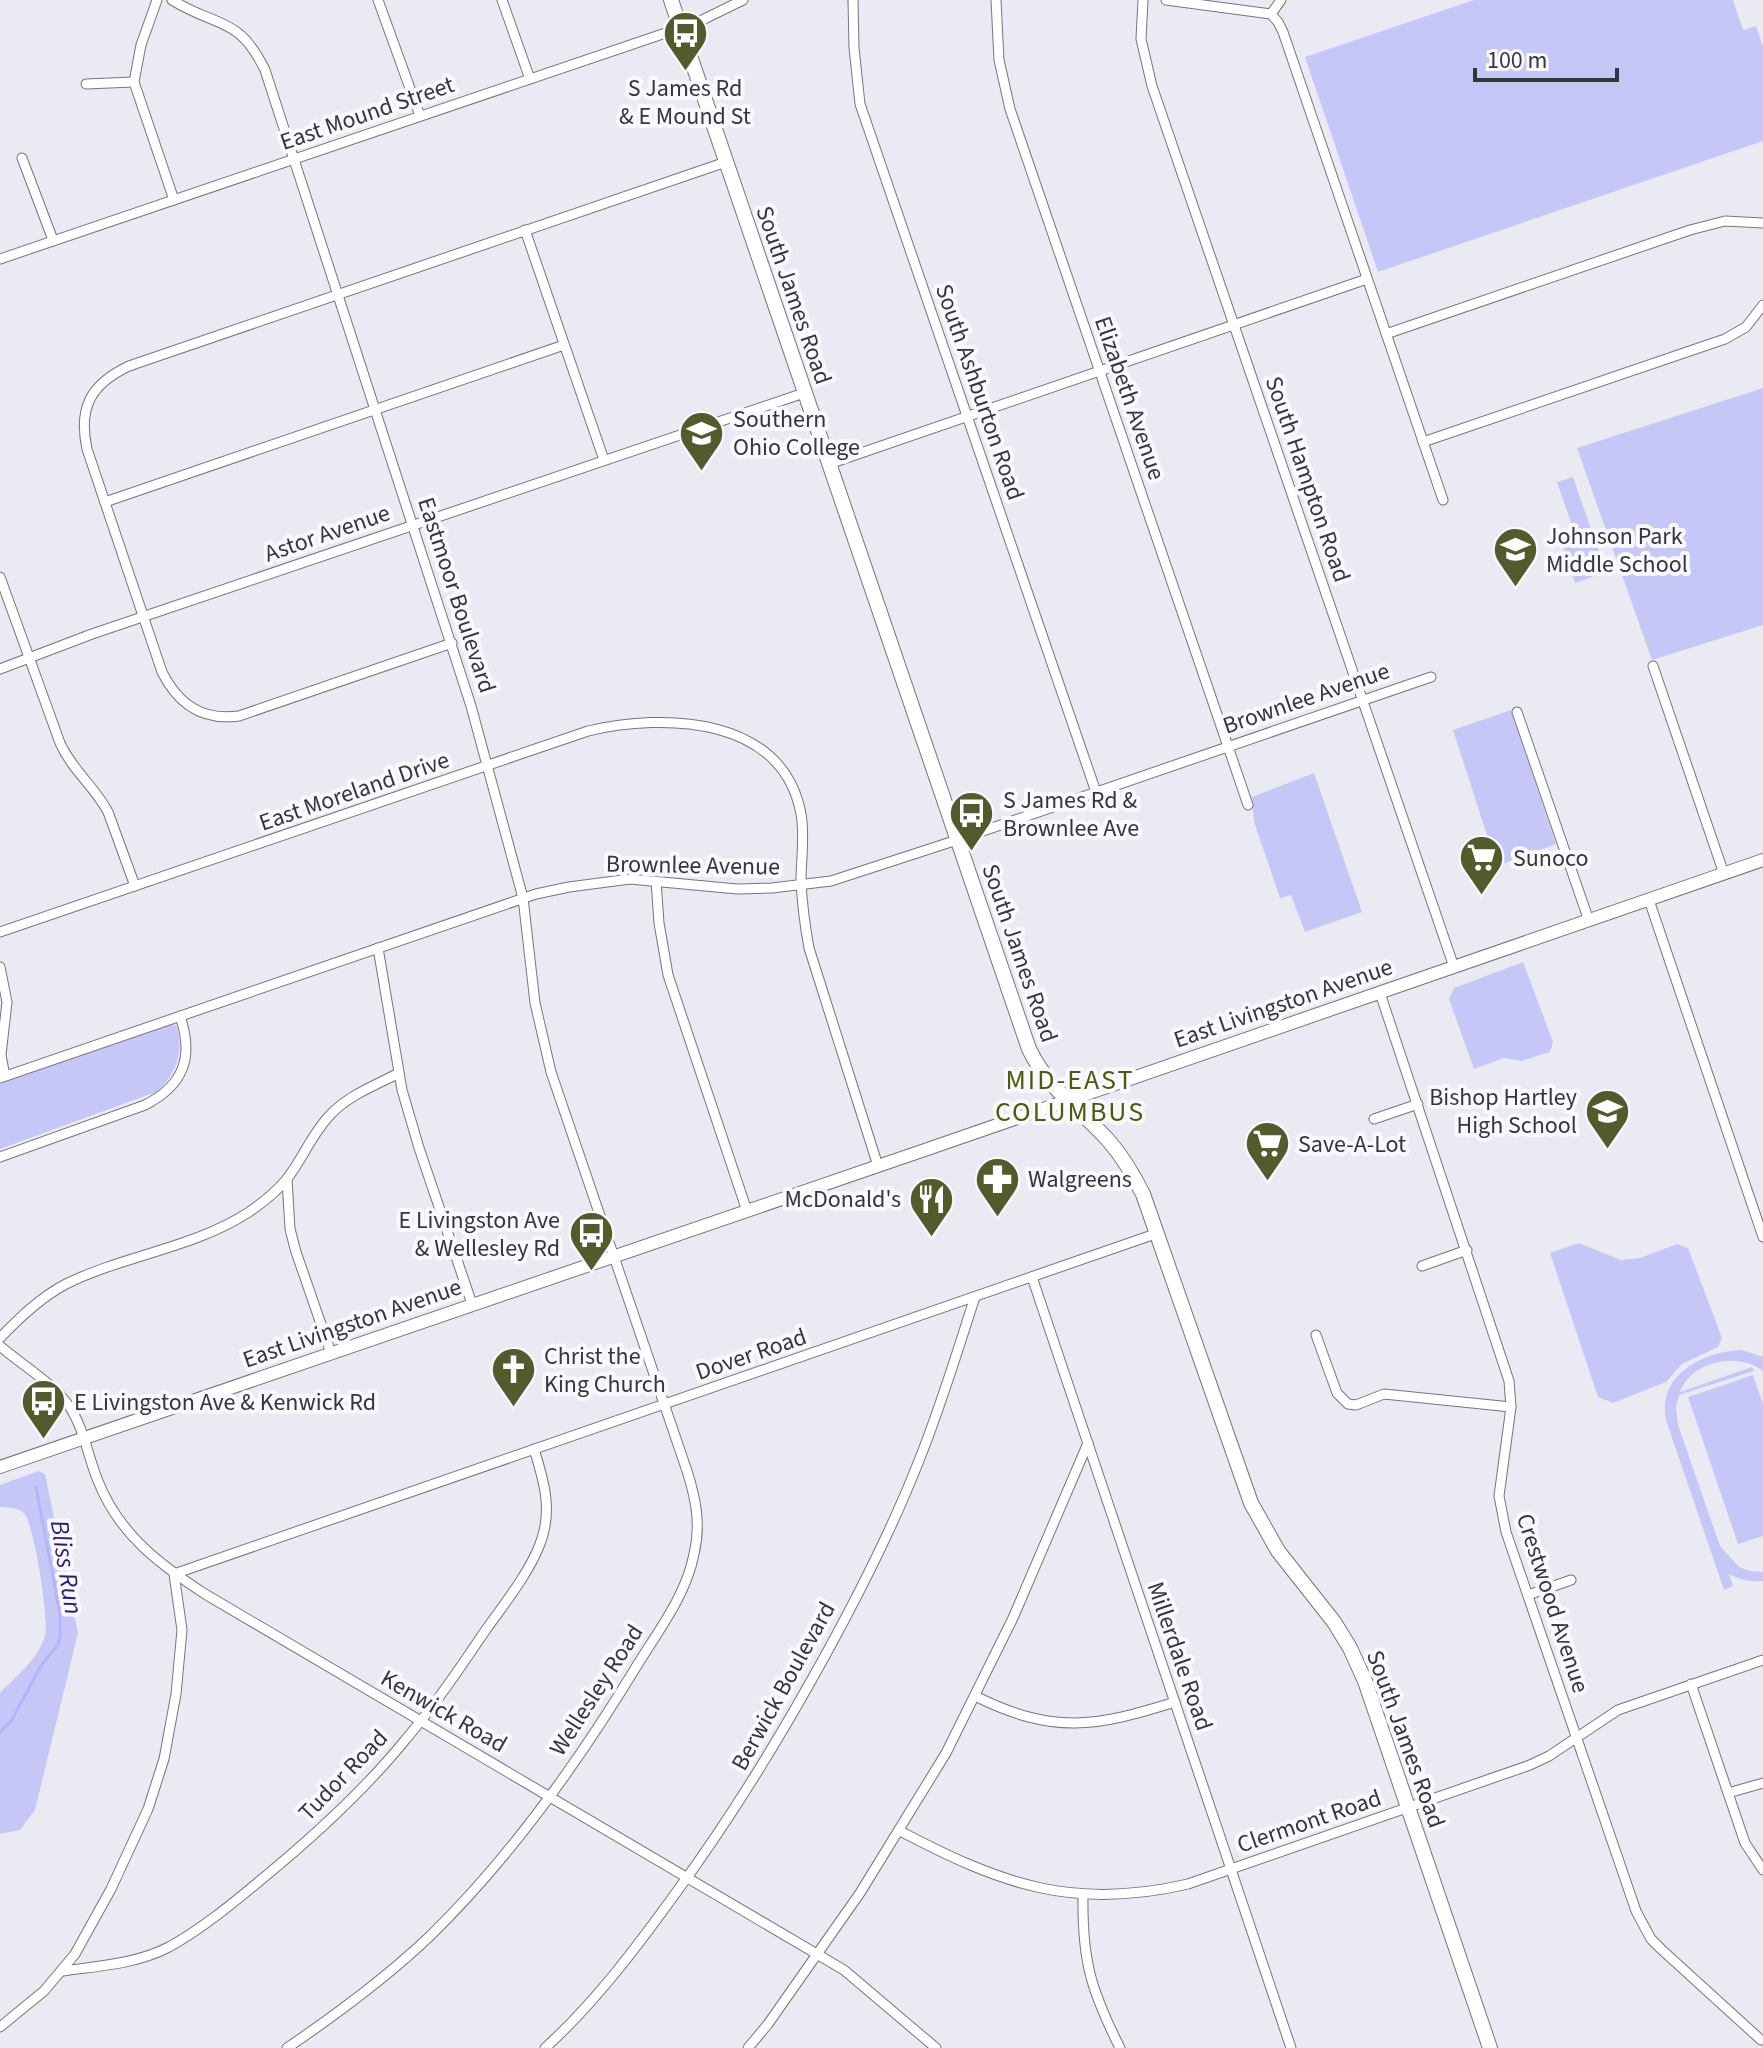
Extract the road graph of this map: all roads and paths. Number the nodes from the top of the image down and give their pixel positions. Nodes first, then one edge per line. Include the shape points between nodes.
1 (157, 0) edge
2 (172, 0) edge
3 (378, 0) edge
4 (502, 0) edge
5 (671, 0) edge
6 (743, 0) edge
7 (853, 0) edge
8 (996, 0) edge
9 (1143, 0) edge
10 (1166, 0) edge
11 (1281, 0) edge
12 (1271, 14) junction
13 (680, 28) junction
14 (530, 79) junction
15 (134, 82) junction
16 (86, 84) dead end
17 (420, 116) junction
18 (22, 158) dead end
19 (294, 159) junction
20 (726, 162) junction
21 (174, 200) junction
22 (1763, 223) edge
23 (525, 230) junction
24 (53, 240) junction
25 (0, 259) edge
26 (1367, 279) junction
27 (338, 294) junction
28 (1763, 305) edge
29 (1234, 324) junction
30 (1386, 334) junction
31 (564, 345) junction
32 (1100, 371) junction
33 (804, 393) junction
34 (376, 409) junction
35 (967, 416) junction
36 (1423, 442) junction
37 (604, 460) junction
38 (829, 464) junction
39 (1443, 500) dead end
40 (105, 502) junction
41 (414, 525) junction
42 (0, 577) edge
43 (144, 616) junction
44 (452, 643) junction
45 (29, 658) junction
46 (1653, 666) dead end
47 (0, 669) edge
48 (1431, 677) dead end
49 (1362, 700) junction
50 (1517, 712) dead end
51 (1228, 746) junction
52 (487, 765) junction
53 (1096, 792) junction
54 (1248, 805) dead end
55 (957, 840) junction
56 (1763, 860) edge
57 (1724, 874) junction
58 (656, 881) junction
59 (801, 885) junction
60 (135, 886) junction
61 (523, 898) junction
62 (1649, 900) junction
63 (1589, 921) junction
64 (0, 932) edge
65 (378, 948) junction
66 (0, 967) edge
67 (1454, 967) junction
68 (1380, 993) junction
69 (180, 1016) junction
70 (399, 1073) junction
71 (3, 1077) edge
72 (1069, 1102) junction
73 (1418, 1104) junction
74 (1374, 1119) dead end
75 (0, 1157) edge
76 (878, 1166) junction
77 (287, 1179) junction
78 (747, 1211) junction
79 (1158, 1233) junction
80 (1763, 1237) edge
81 (1467, 1250) junction
82 (614, 1255) junction
83 (1422, 1266) dead end
84 (1032, 1277) junction
85 (975, 1297) junction
86 (472, 1304) junction
87 (1316, 1335) dead end
88 (0, 1338) edge
89 (0, 1346) edge
90 (331, 1353) junction
91 (665, 1405) junction
92 (1511, 1407) junction
93 (83, 1438) junction
94 (1088, 1443) junction
95 (534, 1449) junction
96 (0, 1467) edge
97 (174, 1574) junction
98 (1571, 1580) dead end
99 (1528, 1595) junction
100 (1763, 1660) edge
101 (1691, 1684) junction
102 (975, 1696) junction
103 (1175, 1702) junction
104 (421, 1721) junction
105 (1576, 1738) junction
106 (1763, 1783) edge
107 (1728, 1793) junction
108 (550, 1796) junction
109 (1408, 1808) junction
110 (900, 1831) junction
111 (1231, 1869) junction
112 (1763, 1870) edge
113 (687, 1878) junction
114 (1083, 1895) junction
115 (818, 1954) junction
116 (63, 1971) junction
117 (0, 2027) edge
118 (1760, 2042) edge
119 (287, 2048) edge
120 (545, 2048) edge
121 (748, 2048) edge
122 (936, 2048) edge
123 (1120, 2048) edge
124 (1291, 2048) edge
125 (1490, 2048) edge

1 - 15 street
2 - 19 street, Eastmoor Boulevard via 247,40 265,70
3 - 17 street
4 - 14 street
5 - 13 main road, South James Road
6 - 13 street, East Mound Street
7 - 35 street, South Ashburton Road via 860,104
8 - 32 street, Elizabeth Avenue via 999,60 1010,109
9 - 29 street, South Hampton Road via 1145,63
10 - 12 street
11 - 12 street
12 - 26 street via 1283,32
13 - 14 street, East Mound Street
13 - 20 main road, South James Road
14 - 17 street, East Mound Street
15 - 16 street
15 - 21 street
17 - 19 street, East Mound Street
18 - 24 street
19 - 21 street, East Mound Street
19 - 27 street, Eastmoor Boulevard
20 - 23 street
20 - 33 main road, South James Road
21 - 24 street, East Mound Street
22 - 30 street via 1725,221 1690,230
23 - 27 street
23 - 31 street
24 - 25 street, East Mound Street
26 - 29 street
26 - 30 street
27 - 34 street, Eastmoor Boulevard
27 - 40 street via 108,377 95,389 84,430
28 - 36 street via 1746,327 1725,339
29 - 32 street
29 - 49 street, South Hampton Road
30 - 36 street
31 - 34 street
31 - 37 street
32 - 35 street
32 - 51 street, Elizabeth Avenue
33 - 37 street, Astor Avenue
33 - 38 main road, South James Road
34 - 40 street
34 - 41 street, Eastmoor Boulevard
35 - 38 street
35 - 53 street, South Ashburton Road
36 - 39 street
37 - 41 street, Astor Avenue
38 - 55 main road, South James Road
40 - 43 street
41 - 43 street, Astor Avenue
41 - 44 street, Eastmoor Boulevard
42 - 45 street
43 - 44 street via 170,687 203,714 227,717
43 - 45 street, Astor Avenue
44 - 52 street, Eastmoor Boulevard
45 - 47 street, Astor Avenue
45 - 60 street via 66,758 108,812
46 - 57 street
48 - 49 street, Brownlee Avenue
49 - 51 street, Brownlee Avenue
49 - 67 street, South Hampton Road
50 - 63 street
51 - 53 street, Brownlee Avenue
51 - 54 street, Elizabeth Avenue
52 - 59 street, East Moreland Drive via 616,724 683,722 726,731 768,755 790,783 802,823
52 - 60 street, East Moreland Drive
52 - 61 street, Eastmoor Boulevard
53 - 55 street, Brownlee Avenue
55 - 59 street, Brownlee Avenue via 831,881
55 - 72 main road, South James Road via 1029,1049 1048,1082
56 - 57 main road, East Livingston Avenue
57 - 62 main road, East Livingston Avenue
58 - 59 street, Brownlee Avenue via 737,889
58 - 61 street, Brownlee Avenue via 601,882
58 - 78 street via 668,975
59 - 76 street, East Moreland Drive via 809,948
60 - 64 street, East Moreland Drive
61 - 65 street, Brownlee Avenue
61 - 82 street, Eastmoor Boulevard via 547,1058
62 - 63 main road, East Livingston Avenue
62 - 80 street
63 - 67 main road, East Livingston Avenue
65 - 69 street, Brownlee Avenue
65 - 70 street
66 - 71 street via 7,1002
67 - 68 main road, East Livingston Avenue
68 - 72 main road, East Livingston Avenue
68 - 73 street, Crestwood Avenue
69 - 71 street, Brownlee Avenue
69 - 75 street via 186,1059 172,1088 145,1105
70 - 77 street via 333,1111
70 - 86 street
72 - 76 main road, East Livingston Avenue
72 - 79 main road, South James Road via 1122,1157
73 - 74 street
73 - 81 street, Crestwood Avenue
76 - 78 main road, East Livingston Avenue
77 - 88 street via 230,1223 65,1285 35,1304
77 - 90 street via 293,1241
78 - 82 main road, East Livingston Avenue
79 - 84 street, Dover Road
79 - 109 main road, South James Road via 1245,1490 1272,1542 1350,1648
81 - 83 street
81 - 92 street, Crestwood Avenue via 1503,1358
82 - 86 main road, East Livingston Avenue
82 - 91 street, Wellesley Road
84 - 85 street, Dover Road
84 - 94 street, Millerdale Road
85 - 91 street, Dover Road
85 - 113 street, Berwick Boulevard via 920,1461 876,1561 757,1775
86 - 90 main road, East Livingston Avenue
87 - 92 street via 1337,1393 1348,1404 1384,1394
89 - 93 street, Kenwick Road via 61,1396
90 - 93 main road, East Livingston Avenue
91 - 95 street, Dover Road
91 - 108 street, Wellesley Road via 694,1495 694,1558 674,1605
92 - 99 street, Crestwood Avenue via 1499,1496
93 - 96 main road, East Livingston Avenue
93 - 97 street, Kenwick Road via 103,1494 120,1522
94 - 102 street
94 - 103 street, Millerdale Road
95 - 97 street, Dover Road
95 - 104 street, Tudor Road via 547,1502 540,1543
97 - 104 street, Kenwick Road
97 - 116 street via 182,1630 164,1759 148,1809 111,1889
98 - 99 street
99 - 105 street, Crestwood Avenue
100 - 101 street, Clermont Road
101 - 105 street, Clermont Road via 1618,1710
101 - 107 street
102 - 103 street via 1006,1712 1066,1725 1126,1717
102 - 110 street
103 - 111 street, Millerdale Road
104 - 108 street, Kenwick Road
104 - 116 street, Tudor Road via 300,1848 193,1932 144,1957
105 - 109 street, Clermont Road via 1530,1765
105 - 118 street, Crestwood Avenue via 1636,1911 1651,1939
106 - 107 street
107 - 112 street via 1745,1843
108 - 113 street, Kenwick Road
108 - 119 street, Wellesley Road via 430,1936 343,2010
109 - 111 street, Clermont Road
109 - 125 main road, South James Road
110 - 114 street, Clermont Road via 1002,1879
110 - 115 street
111 - 114 street, Clermont Road via 1157,1891
111 - 124 street, Millerdale Road
113 - 115 street, Kenwick Road
113 - 120 street, Berwick Boulevard via 641,1940
114 - 123 street via 1088,1974
115 - 121 street
115 - 122 street, Kenwick Road
116 - 117 street

